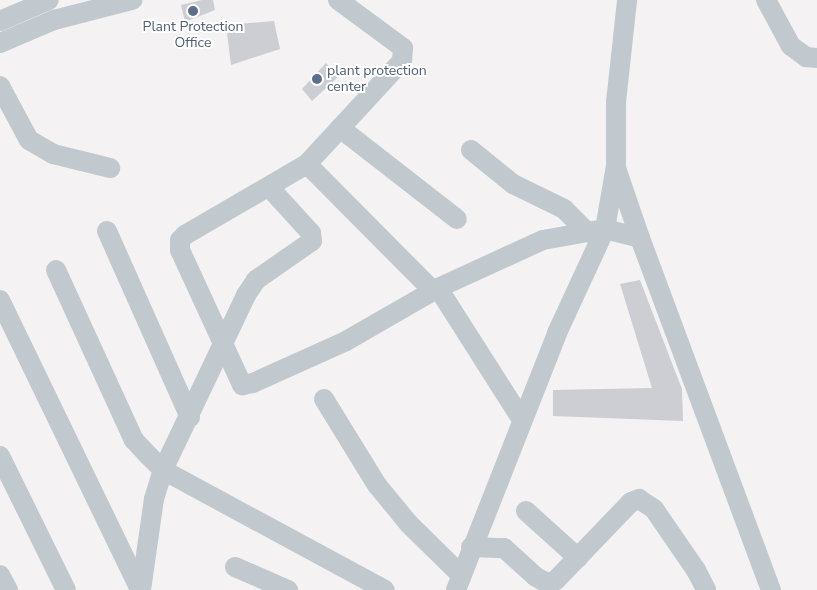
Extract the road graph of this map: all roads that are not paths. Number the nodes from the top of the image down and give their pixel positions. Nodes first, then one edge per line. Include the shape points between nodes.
1 (49, 0) edge
2 (132, 0) edge
3 (338, 0) edge
4 (627, 0) edge
5 (766, 0) edge
6 (2, 16) edge
7 (0, 43) edge
8 (817, 58) edge
9 (0, 86) edge
10 (340, 128) junction
11 (471, 150) dead end
12 (307, 164) junction
13 (616, 166) junction
14 (110, 168) dead end
15 (269, 187) junction
16 (457, 219) dead end
17 (106, 230) dead end
18 (596, 230) junction
19 (640, 238) junction
20 (56, 270) dead end
21 (435, 289) junction
22 (0, 300) edge
23 (224, 343) junction
24 (324, 398) dead end
25 (190, 417) junction
26 (522, 420) junction
27 (1, 459) edge
28 (162, 470) junction
29 (526, 512) dead end
30 (471, 547) junction
31 (578, 558) junction
32 (235, 567) dead end
33 (0, 575) edge
34 (458, 583) edge
35 (8, 590) edge
36 (65, 590) edge
37 (140, 590) edge
38 (288, 590) edge
39 (385, 590) edge
40 (706, 590) edge
41 (770, 590) edge

1 - 6 street
2 - 7 street via 54,20
3 - 10 street via 403,48 405,54 398,68
4 - 13 street via 616,102
5 - 8 street via 791,46 806,57
9 - 14 street via 30,140 53,154
10 - 12 street
10 - 16 street
11 - 18 street via 517,186 564,209
12 - 15 street
12 - 21 street
13 - 18 street
13 - 19 street
15 - 23 street via 311,232 312,241 256,280
15 - 23 street via 185,235 178,245
17 - 25 street
18 - 19 street
18 - 21 street via 543,240
18 - 26 street
19 - 41 street
20 - 28 street via 134,440
21 - 23 street via 346,340 247,385 239,381
21 - 26 street
22 - 37 street
23 - 25 street
24 - 34 street via 376,486
25 - 28 street
26 - 30 street
27 - 36 street
28 - 37 street
28 - 39 street
29 - 31 street
30 - 31 street via 504,548 549,584
30 - 34 street
31 - 40 street via 631,502 639,499 654,509
32 - 38 street
33 - 35 street

